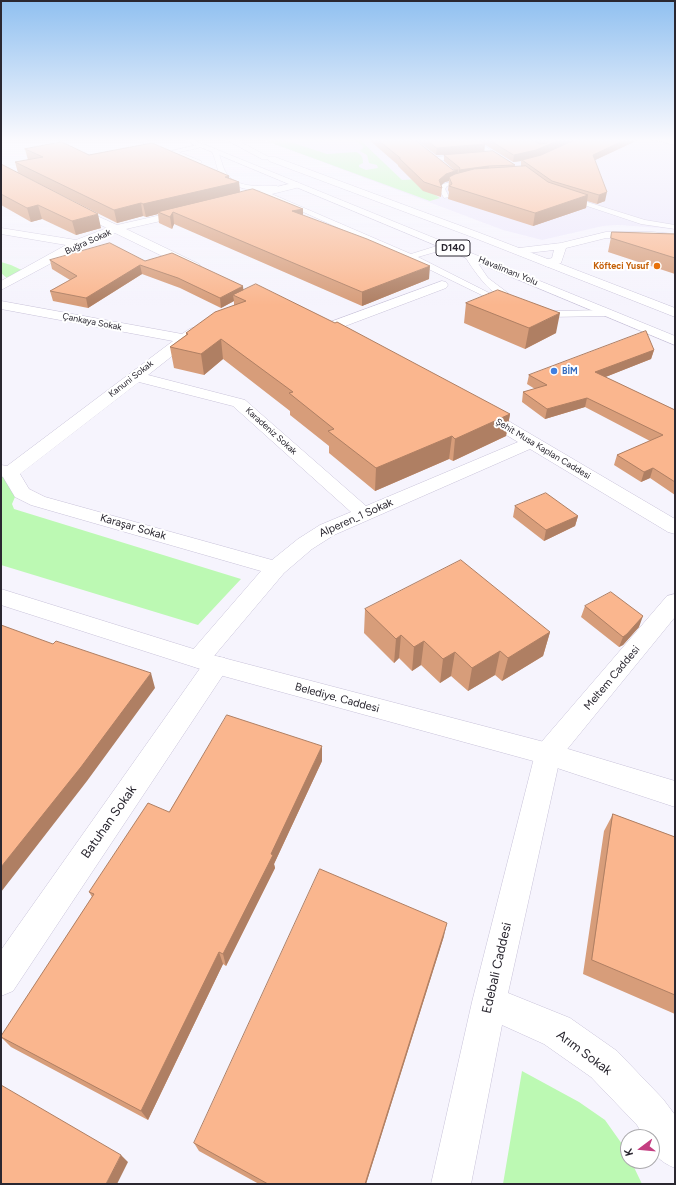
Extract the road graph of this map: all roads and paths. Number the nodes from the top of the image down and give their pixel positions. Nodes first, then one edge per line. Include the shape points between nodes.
1 (259, 194) edge
2 (268, 194) edge
3 (312, 194) edge
4 (366, 194) edge
5 (445, 194) edge
6 (446, 197) dead end
7 (563, 197) edge
8 (229, 201) edge
9 (64, 203) edge
10 (200, 208) edge
11 (675, 227) edge
12 (116, 229) junction
13 (1, 230) edge
14 (675, 237) edge
15 (78, 244) junction
16 (446, 246) junction
17 (561, 246) junction
18 (519, 251) junction
19 (468, 255) junction
20 (411, 257) junction
21 (549, 263) junction
22 (208, 273) edge
23 (442, 285) dead end
24 (1, 286) edge
25 (1, 305) edge
26 (534, 311) edge
27 (675, 312) edge
28 (610, 313) junction
29 (208, 323) edge
30 (340, 335) edge
31 (182, 340) junction
32 (675, 341) edge
33 (136, 376) junction
34 (473, 408) edge
35 (532, 442) junction
36 (5, 472) edge
37 (364, 514) junction
38 (675, 528) edge
39 (276, 568) junction
40 (1, 597) edge
41 (675, 602) edge
42 (207, 662) junction
43 (548, 754) junction
44 (675, 794) edge
45 (1, 978) edge
46 (489, 1002) junction
47 (675, 1148) edge
48 (451, 1184) edge

1 - 8 main road
2 - 20 lane
3 - 16 main road, Havalimanı Yolu / D140
4 - 18 main road, D140
5 - 6 lane
7 - 11 lane via 644,222
9 - 12 main road
10 - 12 main road, Buğra Sokak
12 - 15 main road, Buğra Sokak
12 - 22 main road
13 - 15 main road
14 - 17 main road via 613,235 593,237
15 - 24 main road, Buğra Sokak
16 - 19 main road, Havalimanı Yolu / D140
16 - 20 lane
17 - 18 main road
17 - 21 main road via 558,260
18 - 21 main road, D140
19 - 20 lane via 485,280 512,302
19 - 28 main road, Havalimanı Yolu / D140
21 - 27 main road, D140
23 - 30 main road via 321,325
25 - 31 main road, Çankaya Sokak
26 - 28 lane via 546,314
28 - 32 main road, Havalimanı Yolu / D140
29 - 31 main road, Kanuni Sokak
31 - 33 main road, Kanuni Sokak
33 - 36 main road, Kanuni Sokak
33 - 37 main road, Karadeniz Sokak via 239,403
34 - 35 main road, Şehit Musa Kaplan Caddesi
35 - 37 main road, Alperen_1 Sokak
35 - 38 main road, Şehit Musa Kaplan Caddesi
36 - 39 main road, Karaşar Sokak via 22,493 38,500
37 - 39 main road, Alperen_1 Sokak via 327,530
39 - 42 main road, Alperen_1 Sokak
40 - 42 main road, Belediye. Caddesi
41 - 43 main road, Meltem Caddesi
42 - 43 main road, Belediye. Caddesi
42 - 45 main road, Batuhan Sokak
43 - 44 main road, Belediye. Caddesi
43 - 46 main road, Edebali Caddesi
46 - 47 main road, Arım Sokak via 557,1031 604,1064 650,1112
46 - 48 main road, Edebali Caddesi

